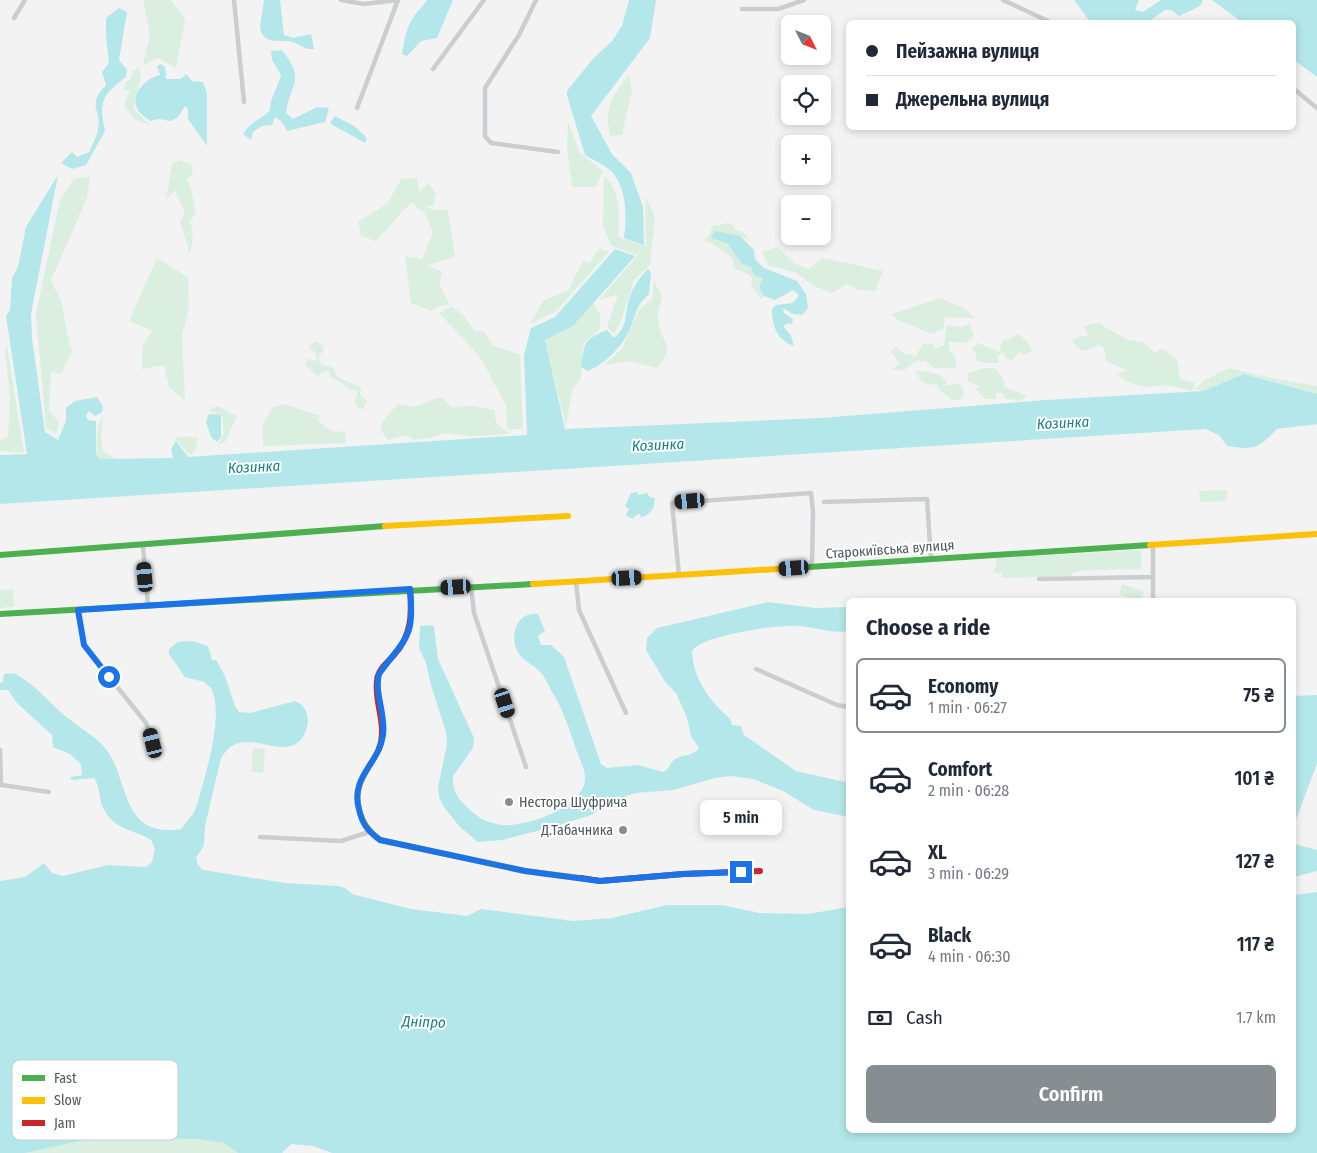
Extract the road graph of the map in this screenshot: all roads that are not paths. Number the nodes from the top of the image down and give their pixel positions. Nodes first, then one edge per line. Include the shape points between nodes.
1 (25, 0) edge
2 (234, 0) edge
3 (341, 0) edge
4 (398, 0) edge
5 (484, 0) edge
6 (536, 0) edge
7 (804, 0) edge
8 (1003, 0) edge
9 (742, 9) dead end
10 (14, 18) dead end
11 (1046, 20) edge
12 (433, 69) dead end
13 (1296, 92) edge
14 (244, 102) dead end
15 (357, 108) dead end
16 (1317, 108) edge
17 (558, 152) dead end
18 (824, 502) dead end
19 (568, 516) dead end
20 (1317, 534) edge
21 (1153, 545) junction
22 (143, 546) dead end
23 (0, 555) edge
24 (931, 559) junction
25 (812, 567) junction
26 (679, 575) junction
27 (1152, 578) junction
28 (1039, 579) dead end
29 (576, 582) junction
30 (471, 586) junction
31 (410, 589) junction
32 (1153, 598) edge
33 (148, 605) junction
34 (78, 610) junction
35 (0, 614) edge
36 (756, 669) dead end
37 (846, 706) edge
38 (626, 713) dead end
39 (153, 743) dead end
40 (0, 750) edge
41 (526, 767) dead end
42 (1, 785) edge
43 (49, 792) dead end
44 (370, 832) junction
45 (260, 837) dead end
46 (760, 871) dead end

1 - 10 street
2 - 14 street
3 - 4 street via 364,4
4 - 15 street
5 - 12 street
6 - 17 street via 519,35 485,88 485,136 491,143
7 - 9 street via 778,9
8 - 11 street
13 - 16 street
18 - 24 street via 927,499
19 - 23 street via 328,529
20 - 21 street, Старокиївська вулиця
21 - 24 street, Старокиївська вулиця
21 - 27 street
22 - 33 street
24 - 25 street, Старокиївська вулиця
25 - 26 street, Старокиївська вулиця
25 - 26 street via 812,493 783,494 672,503
26 - 29 street, Старокиївська вулиця
27 - 28 street
27 - 32 street
29 - 30 street, Старокиївська вулиця
29 - 38 street via 579,610
30 - 31 street, Старокиївська вулиця
30 - 41 street via 474,613
31 - 33 street, Старокиївська вулиця
31 - 44 street via 412,623 377,681 384,720 381,745 358,784 356,798 362,822
33 - 34 street, Старокиївська вулиця
34 - 35 street, Старокиївська вулиця
34 - 39 street via 84,645 146,723
36 - 37 street
40 - 42 street
42 - 43 street
44 - 45 street via 341,841
44 - 46 street via 380,840 477,861 600,881

